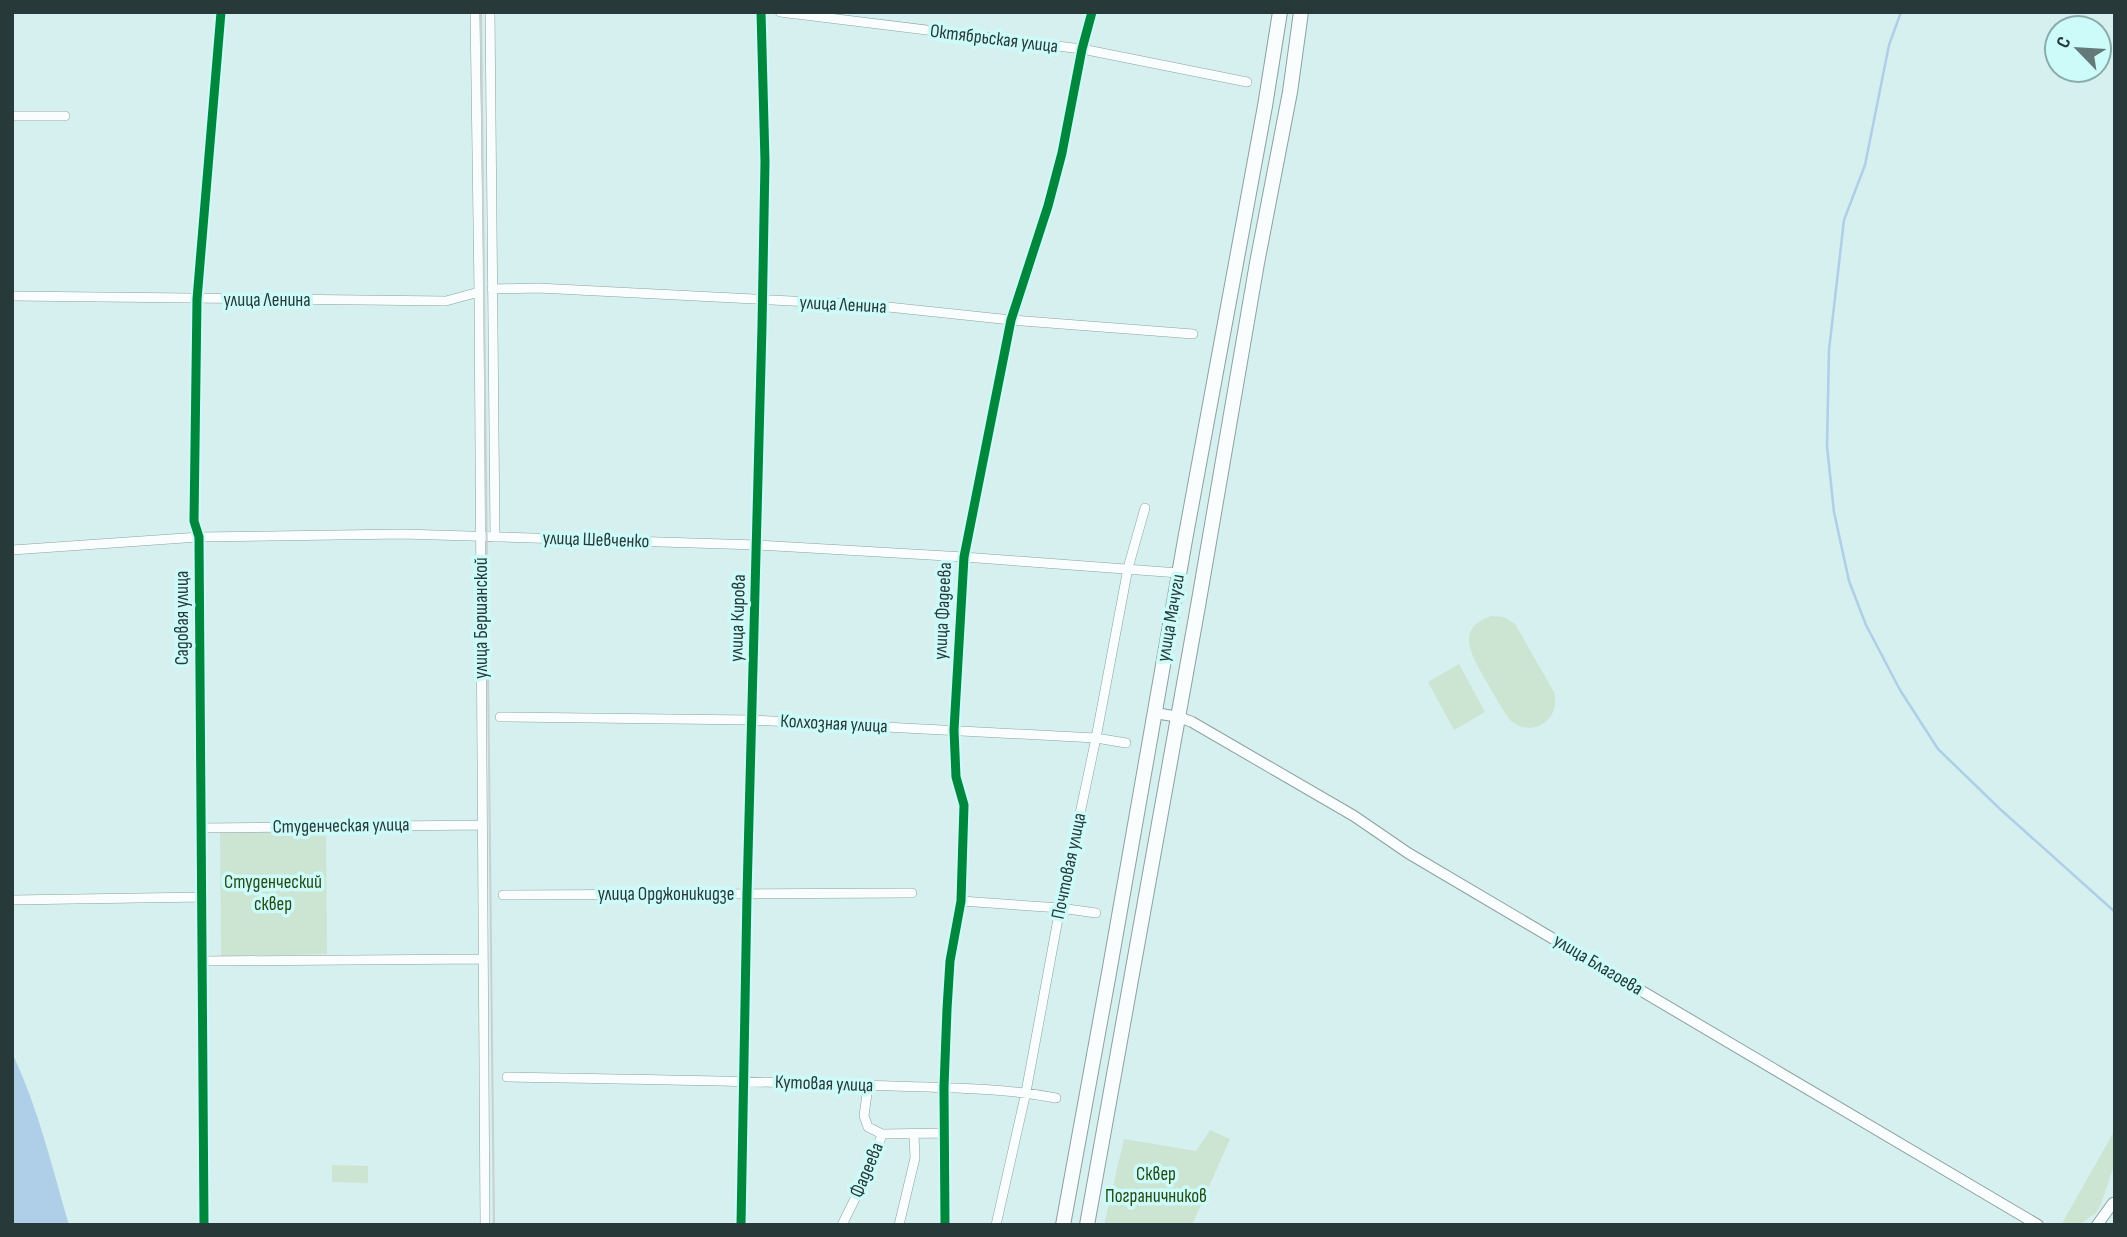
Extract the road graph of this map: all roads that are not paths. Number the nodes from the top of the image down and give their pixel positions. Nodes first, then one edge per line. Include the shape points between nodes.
1 (221, 12) edge
2 (475, 12) edge
3 (490, 12) edge
4 (761, 12) edge
5 (780, 12) edge
6 (1092, 12) edge
7 (1280, 12) edge
8 (1301, 12) edge
9 (1083, 49) junction
10 (1247, 82) dead end
11 (12, 116) edge
12 (65, 116) dead end
13 (492, 289) junction
14 (479, 292) junction
15 (12, 296) edge
16 (197, 299) junction
17 (762, 301) junction
18 (1011, 320) junction
19 (1194, 334) dead end
20 (1199, 463) junction
21 (1223, 464) junction
22 (1145, 508) dead end
23 (199, 537) junction
24 (480, 537) junction
25 (495, 537) junction
26 (757, 545) junction
27 (12, 551) edge
28 (964, 557) junction
29 (1128, 568) junction
30 (1179, 573) junction
31 (1155, 713) junction
32 (500, 717) dead end
33 (1179, 717) junction
34 (752, 720) junction
35 (954, 730) junction
36 (1096, 738) junction
37 (1126, 743) dead end
38 (482, 825) junction
39 (200, 828) junction
40 (912, 893) dead end
41 (747, 894) junction
42 (503, 895) dead end
43 (203, 897) junction
44 (12, 900) edge
45 (961, 901) junction
46 (1060, 908) junction
47 (1096, 913) dead end
48 (483, 959) junction
49 (203, 961) junction
50 (507, 1077) dead end
51 (743, 1080) junction
52 (867, 1086) junction
53 (944, 1087) junction
54 (1026, 1092) junction
55 (1056, 1098) dead end
56 (945, 1133) junction
57 (882, 1135) junction
58 (914, 1135) junction
59 (2114, 1202) edge
60 (204, 1225) edge
61 (485, 1225) edge
62 (741, 1225) edge
63 (842, 1225) edge
64 (899, 1225) edge
65 (945, 1225) edge
66 (996, 1225) edge
67 (1063, 1225) edge
68 (1087, 1225) edge
69 (2038, 1225) edge
70 (2097, 1225) edge
71 (2105, 1225) edge

1 - 16 street, Садовая улица
2 - 14 street, улица Бершанской
3 - 13 street, улица Бершанской
4 - 17 street, улица Кирова
5 - 9 street, Октябрьская улица
6 - 9 street, улица Фадеева
7 - 20 main road, улица Мачуги
8 - 21 main road, улица Мачуги
9 - 10 street, Октябрьская улица
9 - 18 street, улица Фадеева via 1048,206
11 - 12 street
13 - 17 street, улица Ленина
13 - 25 street, улица Бершанской
14 - 16 street, улица Ленина via 446,301
14 - 24 street, улица Бершанской
15 - 16 street, улица Ленина
16 - 23 street, Садовая улица via 194,521
17 - 18 street, улица Ленина via 869,305
17 - 26 street, улица Кирова
18 - 19 street, улица Ленина
18 - 28 street, улица Фадеева
20 - 21 main road via 1209,474
20 - 30 main road, улица Мачуги
21 - 33 main road, улица Мачуги
22 - 29 street, Почтовая улица
23 - 24 street, улица Шевченко
23 - 27 street, улица Шевченко
23 - 39 street, Садовая улица
24 - 25 street, улица Шевченко
24 - 38 street, улица Бершанской
25 - 26 street, улица Шевченко
26 - 28 street, улица Шевченко
26 - 34 street, улица Кирова
28 - 29 street, улица Шевченко
28 - 35 street, улица Фадеева
29 - 30 street, улица Шевченко
29 - 36 street, Почтовая улица
30 - 31 main road, улица Мачуги
31 - 33 street, улица Благоева
31 - 67 main road, улица Мачуги
32 - 34 street, Колхозная улица
33 - 68 main road, улица Мачуги
33 - 69 street, улица Благоева via 1354,816 1408,853
34 - 35 street, Колхозная улица
34 - 41 street, улица Кирова
35 - 36 street, Колхозная улица
35 - 45 street, улица Фадеева via 956,777 964,805
36 - 37 street, Колхозная улица
36 - 46 street, Почтовая улица
38 - 39 street, Студенческая улица
38 - 48 street, улица Бершанской
39 - 43 street, Садовая улица
40 - 41 street, улица Орджоникидзе
41 - 42 street, улица Орджоникидзе
41 - 51 street, улица Кирова
43 - 44 street
43 - 49 street, Садовая улица
45 - 46 street
45 - 53 street, улица Фадеева via 950,961
46 - 47 street
46 - 54 street, Почтовая улица
48 - 49 street
48 - 61 street, улица Бершанской
49 - 60 street, Садовая улица
50 - 51 street, Кутовая улица
51 - 52 street, Кутовая улица
51 - 62 street, улица Кирова
52 - 53 street, Кутовая улица
52 - 57 street via 864,1116 868,1127
53 - 54 street, Кутовая улица
53 - 56 street, улица Фадеева
54 - 55 street, Кутовая улица
54 - 66 street, Почтовая улица
56 - 58 street, Фадеева
56 - 65 street, улица Фадеева
57 - 58 street, Фадеева
57 - 63 street, Фадеева
58 - 64 street via 915,1158
59 - 70 street
59 - 71 street

